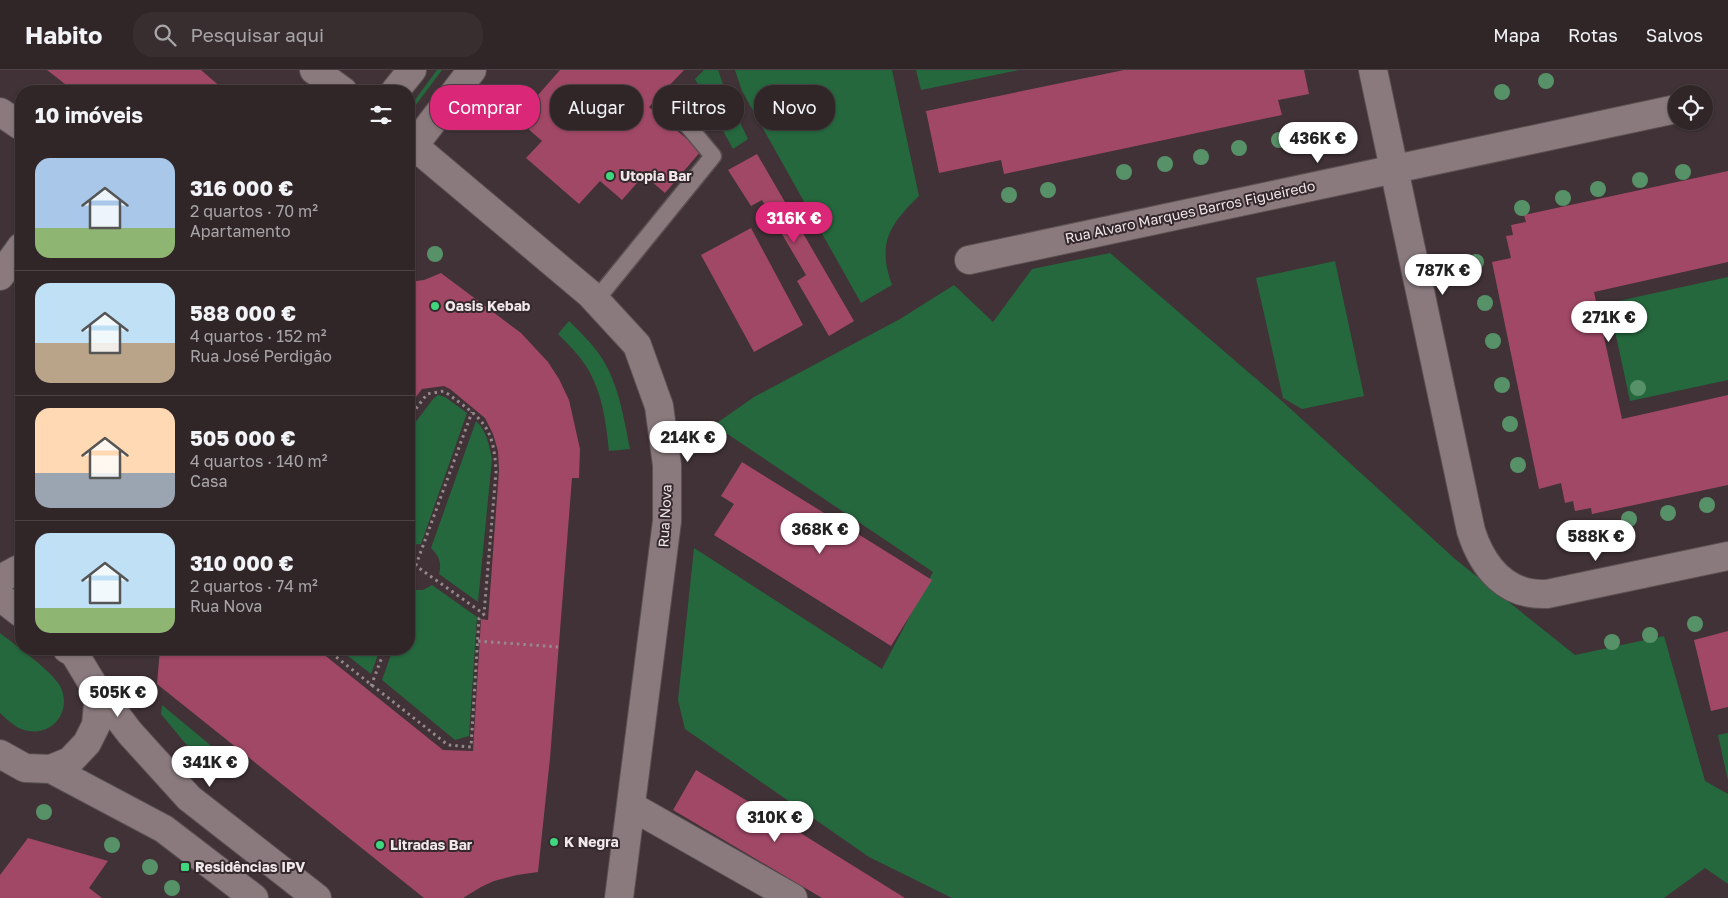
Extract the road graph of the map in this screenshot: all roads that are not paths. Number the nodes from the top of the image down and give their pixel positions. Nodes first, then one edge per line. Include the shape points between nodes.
1 (314, 70) edge
2 (412, 70) edge
3 (472, 70) edge
4 (1373, 70) edge
5 (335, 85) edge
6 (400, 85) edge
7 (1668, 111) edge
8 (0, 112) edge
9 (15, 122) edge
10 (691, 130) edge
11 (415, 144) edge
12 (415, 152) edge
13 (1395, 169) junction
14 (15, 255) edge
15 (969, 260) dead end
16 (0, 276) edge
17 (596, 300) junction
18 (1728, 556) edge
19 (15, 571) edge
20 (0, 580) edge
21 (0, 597) edge
22 (15, 608) edge
23 (75, 655) edge
24 (94, 686) junction
25 (0, 754) edge
26 (51, 769) junction
27 (631, 806) junction
28 (254, 898) edge
29 (316, 898) edge
30 (619, 898) edge
31 (793, 898) edge

1 - 5 street
2 - 6 street
3 - 11 street
4 - 13 street
7 - 13 street, Rua Alvaro Marques Barros Figueiredo
8 - 9 street
10 - 17 lane via 713,156
12 - 17 street, Rua Nova
13 - 15 street, Rua Alvaro Marques Barros Figueiredo
13 - 18 street via 1471,531 1489,569 1510,586 1535,595
14 - 16 street
17 - 27 street, Rua Nova via 638,344 659,406 667,465 667,521
19 - 20 street
21 - 22 street
23 - 24 street
24 - 26 street via 98,704 96,725 87,743 70,761
24 - 29 street via 130,733 189,798
25 - 26 street via 25,768
26 - 28 street via 164,829
27 - 30 street, Rua Nova
27 - 31 street

